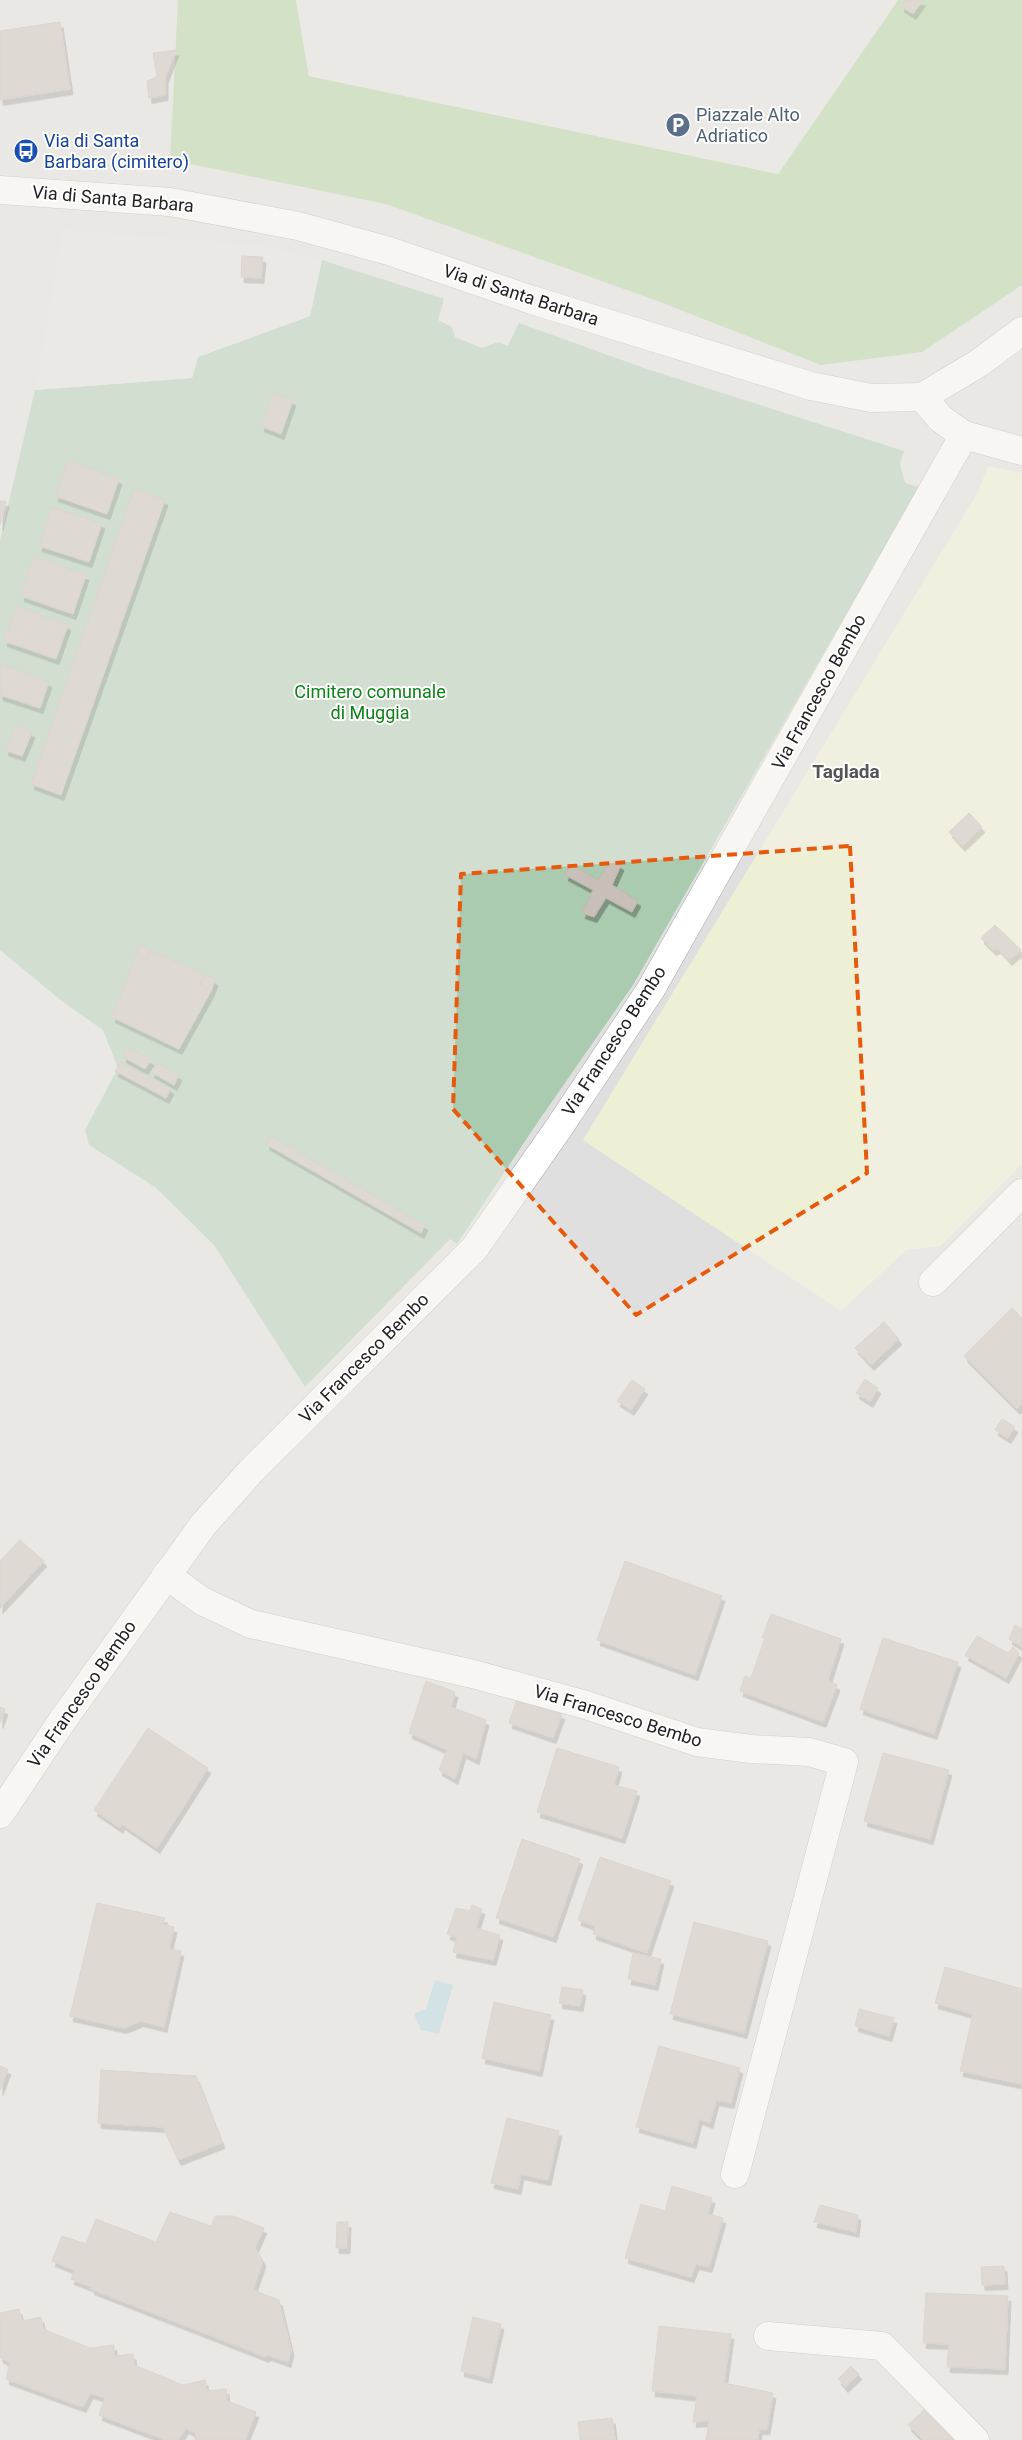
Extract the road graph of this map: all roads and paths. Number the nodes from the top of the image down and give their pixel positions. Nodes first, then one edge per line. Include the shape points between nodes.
1 (0, 190) edge
2 (1022, 331) edge
3 (922, 397) junction
4 (964, 435) junction
5 (1022, 451) edge
6 (1022, 1193) edge
7 (933, 1282) dead end
8 (166, 1575) junction
9 (0, 1814) edge
10 (735, 2174) dead end
11 (768, 2336) dead end
12 (975, 2440) edge

1 - 3 street, Via di Santa Barbara via 170,202 298,226 389,251 532,300 811,386 871,398
2 - 3 street via 979,363
3 - 4 street via 941,419
4 - 5 street
4 - 8 street, Via Francesco Bembo via 651,989 474,1249 251,1471
6 - 7 street
8 - 9 street, Via Francesco Bembo
8 - 10 street, Via Francesco Bembo via 202,1602 251,1624 473,1674 586,1705 697,1742 809,1752 844,1762
11 - 12 street via 882,2346

